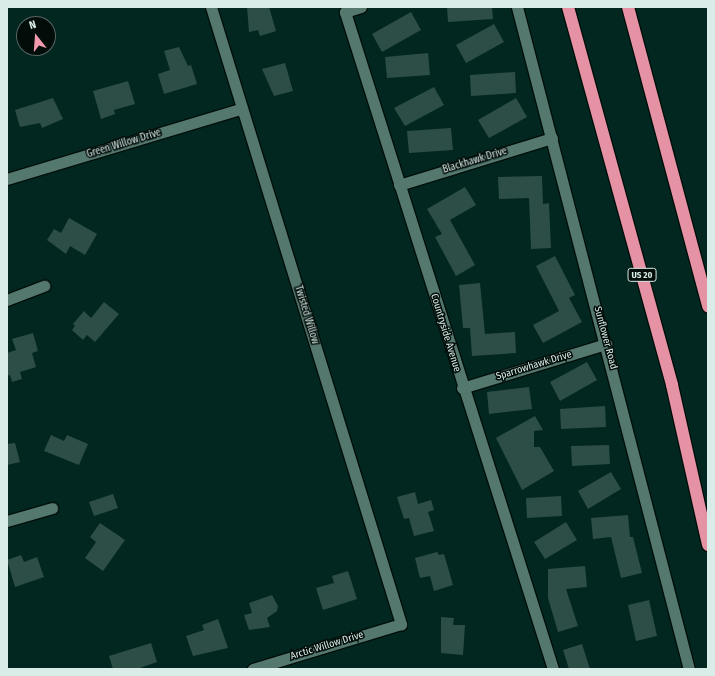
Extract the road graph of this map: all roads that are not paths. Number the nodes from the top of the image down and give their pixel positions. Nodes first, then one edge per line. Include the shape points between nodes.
1 (211, 7) edge
2 (361, 7) edge
3 (517, 7) edge
4 (568, 7) edge
5 (628, 7) edge
6 (240, 109) junction
7 (552, 138) junction
8 (7, 179) edge
9 (399, 184) junction
10 (44, 286) dead end
11 (7, 300) edge
12 (708, 306) edge
13 (606, 344) junction
14 (462, 388) junction
15 (52, 508) dead end
16 (7, 521) edge
17 (708, 545) edge
18 (401, 624) joint
19 (253, 669) edge
20 (553, 669) edge
21 (689, 669) edge

1 - 6 street, Twisted Willow
2 - 9 street, Countryside Avenue via 345,12
3 - 7 street, Sunflower Road
4 - 17 highway, US 20 via 672,385
5 - 12 highway
6 - 8 street, Green Willow Drive
6 - 18 street, Twisted Willow
7 - 9 street, Blackhawk Drive
7 - 13 street, Sunflower Road
9 - 14 street, Countryside Avenue
10 - 11 street
13 - 14 street, Sparrowhawk Drive
13 - 21 street, Sunflower Road
14 - 20 street, Countryside Avenue
15 - 16 street
18 - 19 street, Arctic Willow Drive

